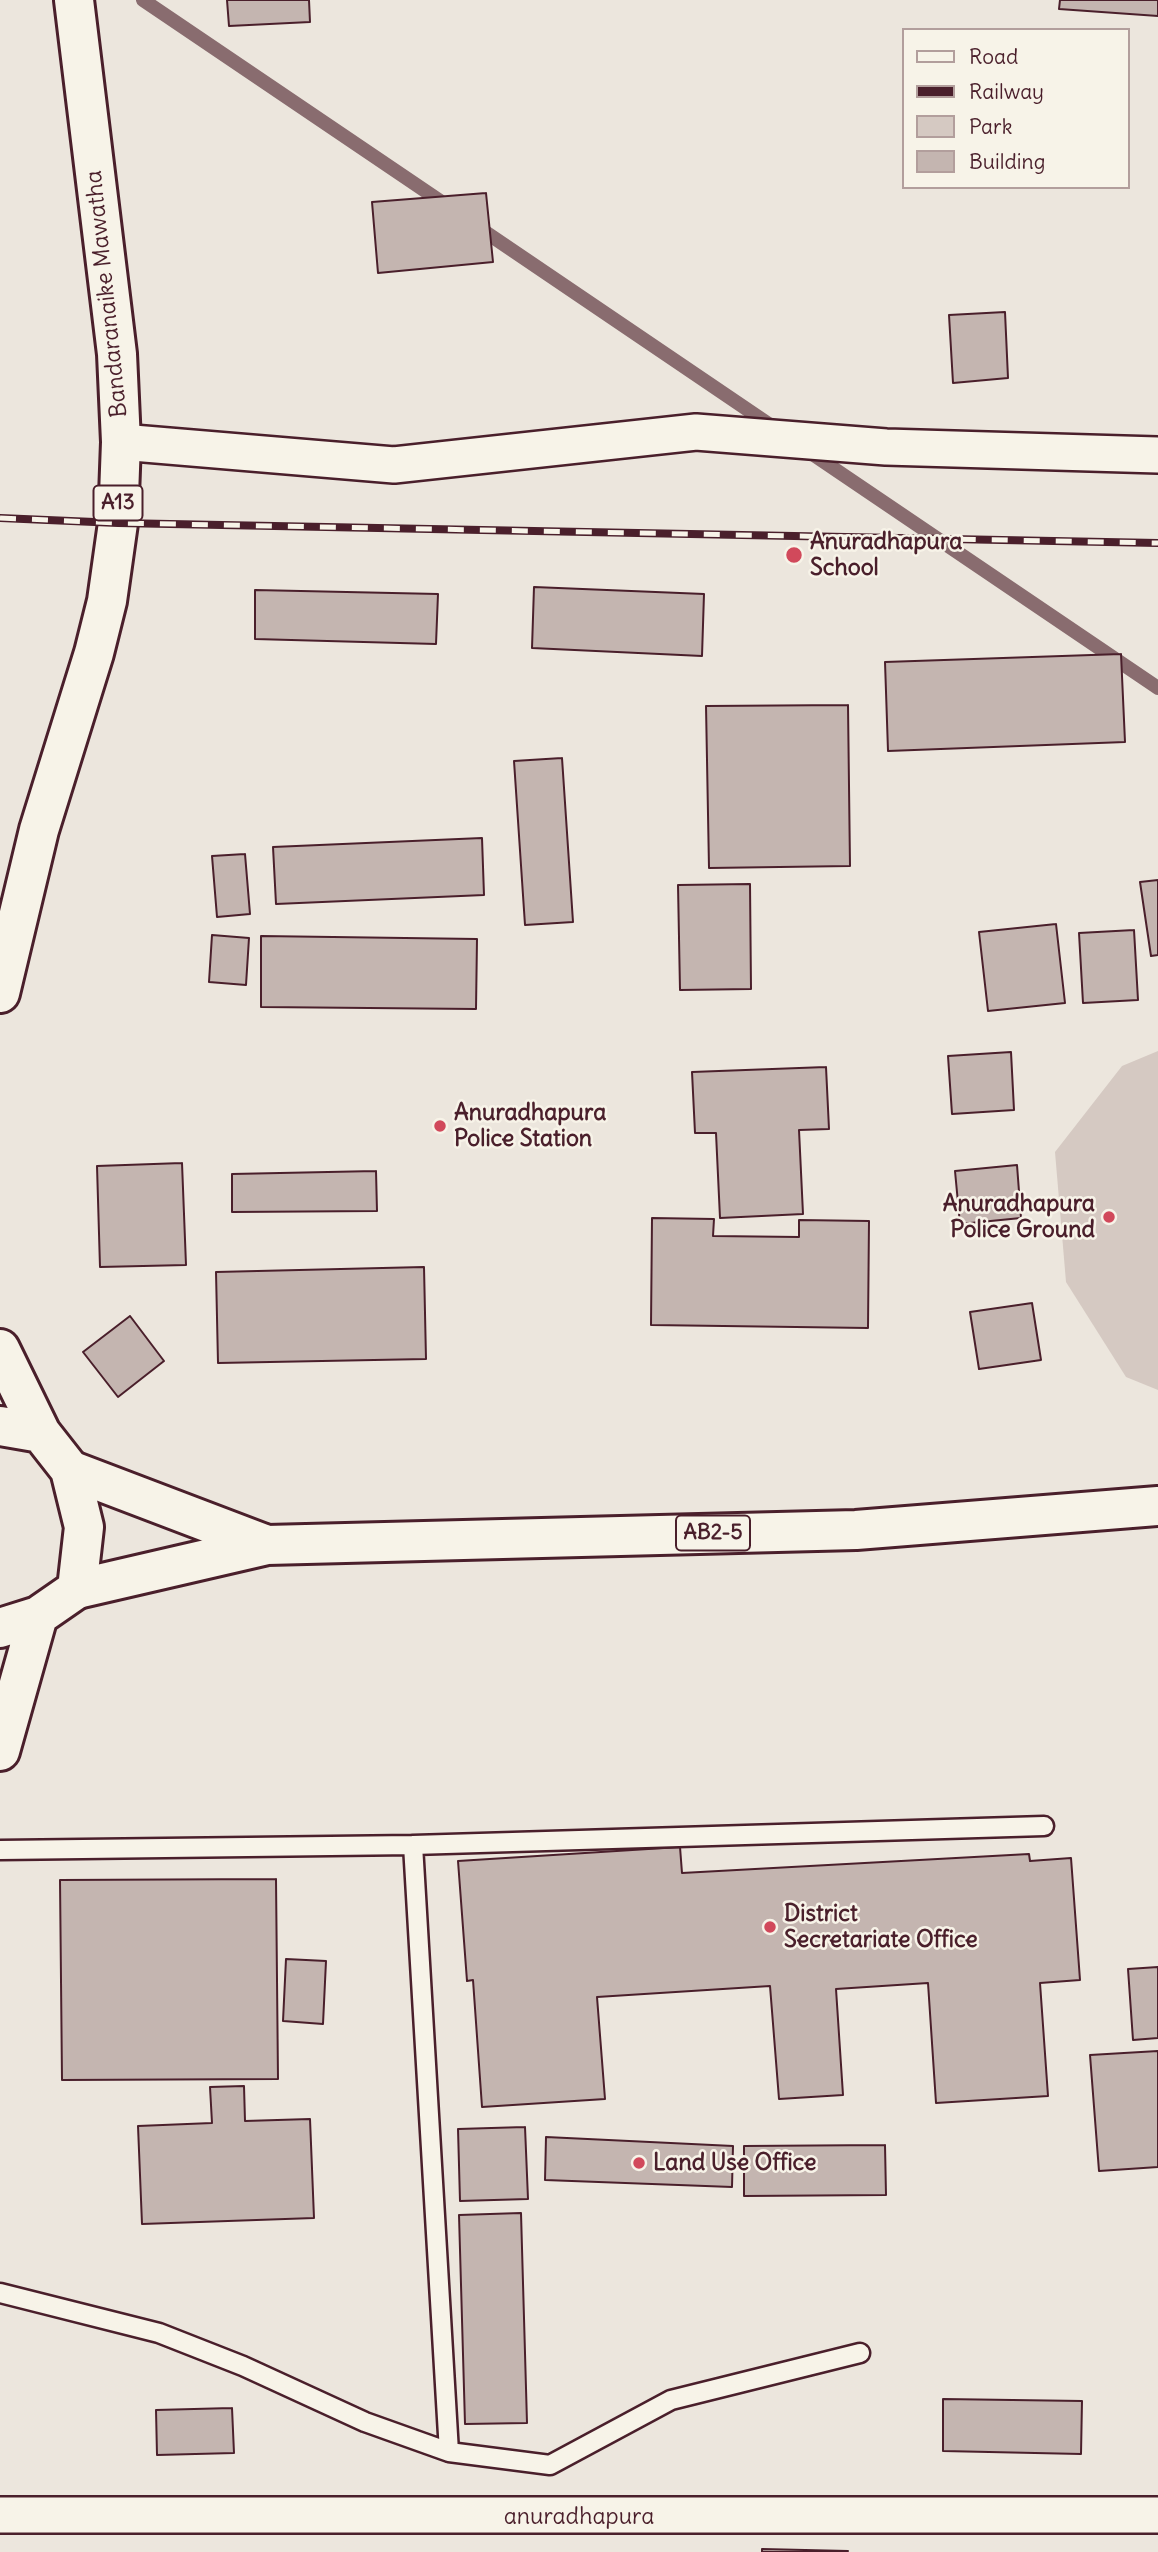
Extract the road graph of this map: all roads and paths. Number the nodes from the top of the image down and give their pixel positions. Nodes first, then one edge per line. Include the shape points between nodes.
1 (74, 0) edge
2 (121, 442) junction
3 (1158, 455) edge
4 (0, 993) edge
5 (0, 1349) edge
6 (0, 1426) edge
7 (41, 1433) junction
8 (70, 1470) junction
9 (1158, 1506) edge
10 (267, 1545) junction
11 (78, 1589) junction
12 (38, 1616) junction
13 (0, 1628) edge
14 (0, 1751) edge
15 (1044, 1826) dead end
16 (413, 1845) junction
17 (0, 1850) edge
18 (0, 2293) edge
19 (860, 2353) dead end
20 (449, 2452) junction
21 (0, 2515) edge
22 (1158, 2515) edge

1 - 2 main road, Bandaranaike Mawatha / A13 via 117,354
2 - 3 street via 394,465 696,432 886,447
2 - 4 main road, Bandaranaike Mawatha / A13 via 118,523 107,601 39,830
5 - 7 main road
6 - 7 main road
7 - 8 main road
8 - 10 main road, AB2-5
8 - 11 main road via 85,1527
9 - 10 main road, AB2-5 via 856,1530
10 - 11 main road, AB2-5
11 - 12 main road
12 - 13 main road
12 - 14 main road
15 - 16 lane
16 - 17 lane
16 - 20 lane
18 - 20 lane via 159,2333 365,2422
19 - 20 lane via 671,2400 550,2465
21 - 22 street, anuradhapura

